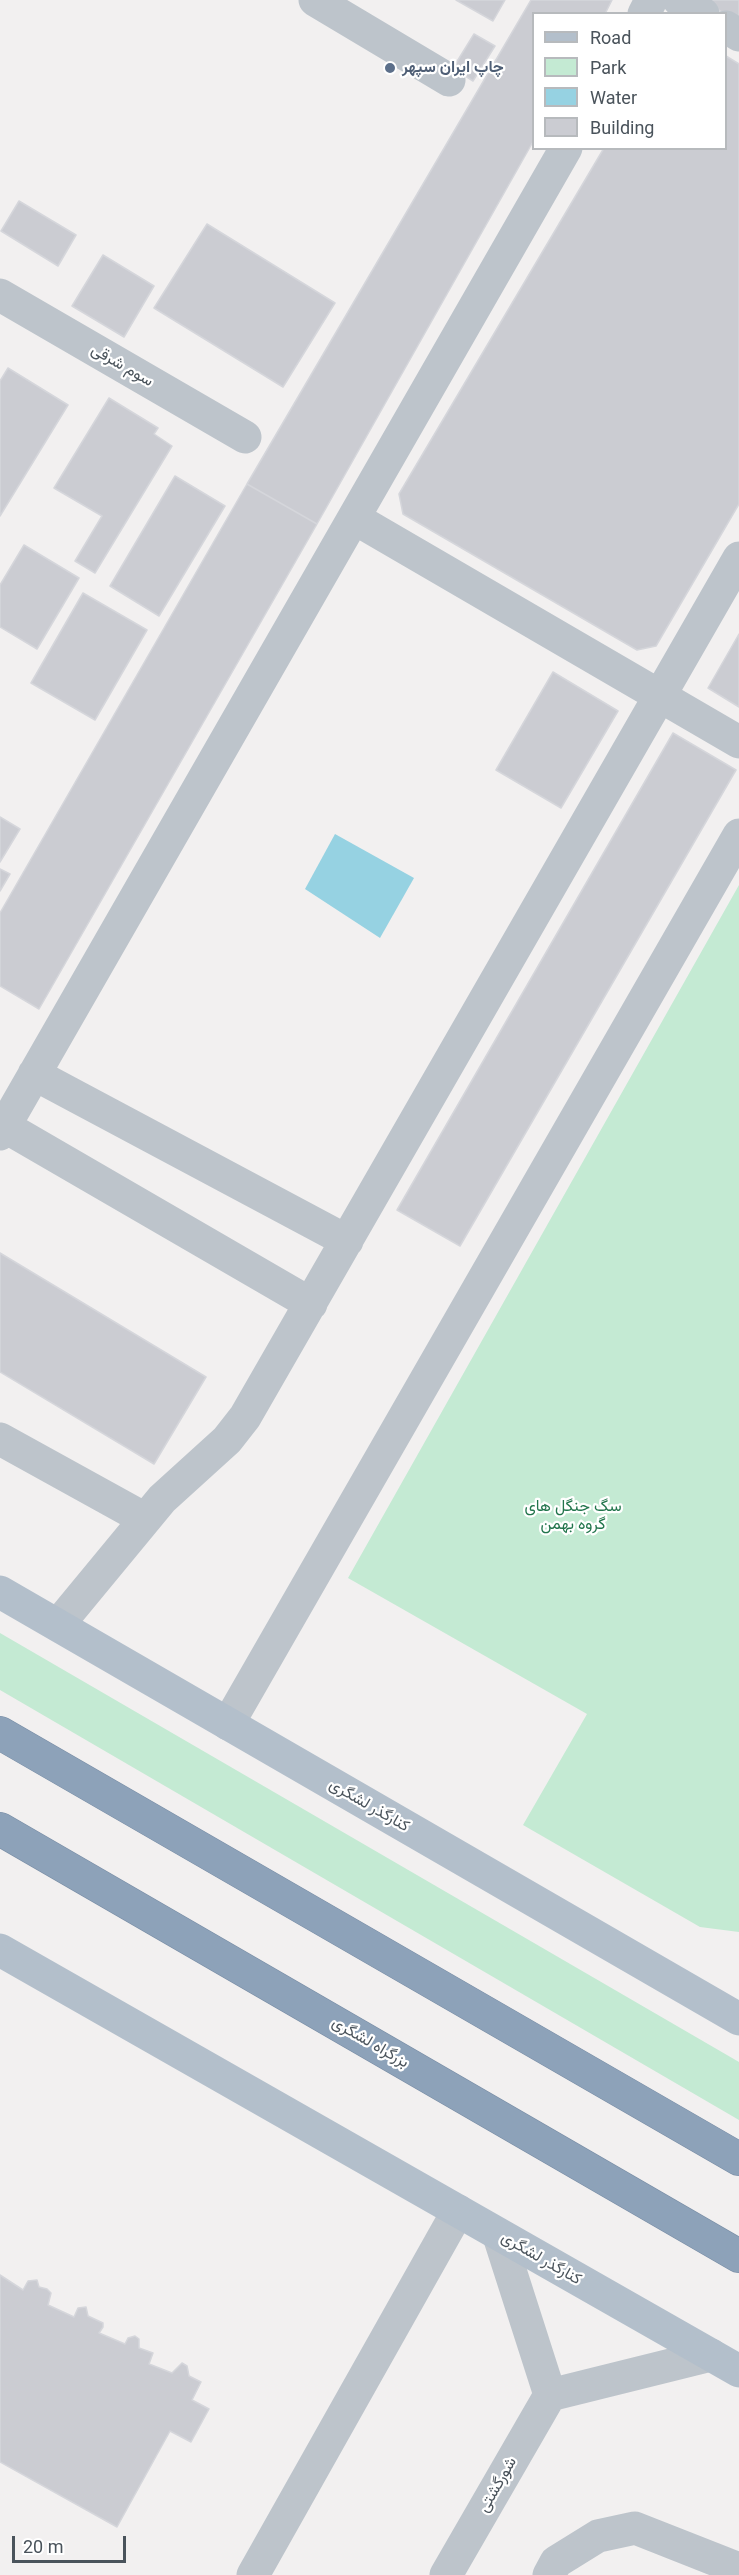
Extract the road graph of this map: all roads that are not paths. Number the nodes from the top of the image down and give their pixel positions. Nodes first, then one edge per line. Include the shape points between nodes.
1 (315, 0) edge
2 (680, 0) edge
3 (700, 12) edge
4 (449, 80) dead end
5 (565, 150) edge
6 (0, 296) edge
7 (245, 437) dead end
8 (354, 518) junction
9 (739, 558) edge
10 (660, 696) junction
11 (739, 742) edge
12 (739, 836) edge
13 (34, 1074) junction
14 (2, 1130) edge
15 (347, 1240) junction
16 (311, 1304) junction
17 (0, 1439) edge
18 (145, 1519) junction
19 (0, 1592) edge
20 (58, 1625) junction
21 (228, 1724) junction
22 (0, 1733) edge
23 (0, 1829) edge
24 (0, 1950) edge
25 (739, 2019) edge
26 (739, 2159) edge
27 (458, 2211) junction
28 (499, 2236) junction
29 (739, 2256) edge
30 (711, 2355) junction
31 (739, 2371) edge
32 (550, 2395) junction
33 (739, 2570) edge
34 (253, 2575) edge
35 (446, 2575) edge
36 (549, 2575) edge

1 - 4 lane
2 - 3 lane
5 - 8 lane
6 - 7 lane, سوم شرقی
8 - 10 lane
8 - 13 lane
9 - 10 lane
10 - 11 lane
10 - 15 lane
12 - 21 lane
13 - 14 lane
13 - 15 lane
14 - 16 lane
15 - 16 lane
16 - 18 lane via 260,1393 227,1440
17 - 18 lane
18 - 20 lane
19 - 20 main road, کنارگذر لشگری
20 - 21 main road, کنارگذر لشگری
21 - 25 main road, کنارگذر لشگری
22 - 26 highway
23 - 29 highway, بزرگراه لشگری
24 - 27 main road, کنارگذر لشگری
27 - 28 main road, کنارگذر لشگری
27 - 34 lane
28 - 30 main road, کنارگذر لشگری
28 - 32 lane
30 - 31 main road, کنارگذر لشگری
30 - 32 lane
32 - 35 lane, شورگشتی
33 - 36 lane via 634,2528 598,2536 556,2562

